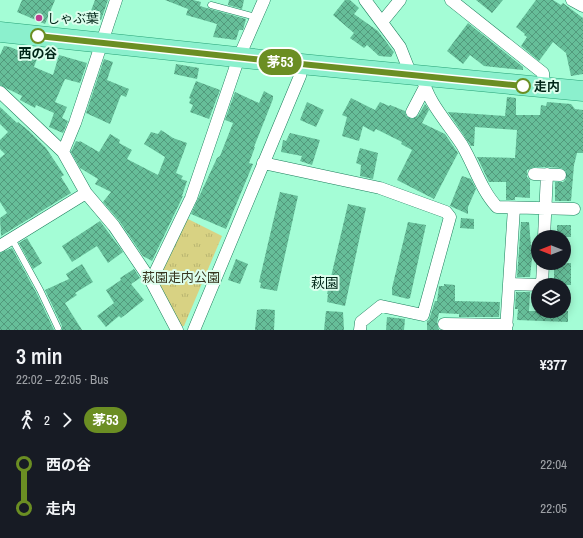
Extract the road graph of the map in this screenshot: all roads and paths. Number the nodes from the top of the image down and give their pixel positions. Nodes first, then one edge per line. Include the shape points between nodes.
1 (116, 0) edge
2 (264, 0) edge
3 (365, 0) edge
4 (400, 0) edge
5 (451, 0) edge
6 (572, 0) edge
7 (211, 5) dead end
8 (583, 6) edge
9 (256, 17) junction
10 (382, 22) junction
11 (0, 32) edge
12 (103, 43) junction
13 (239, 57) junction
14 (302, 64) junction
15 (419, 80) junction
16 (544, 88) junction
17 (583, 91) edge
18 (1, 96) edge
19 (412, 112) dead end
20 (63, 152) junction
21 (263, 163) junction
22 (534, 174) dead end
23 (547, 174) junction
24 (560, 175) dead end
25 (86, 193) junction
26 (514, 208) junction
27 (546, 209) junction
28 (578, 209) edge
29 (544, 230) edge
30 (12, 239) junction
31 (0, 246) edge
32 (151, 281) junction
33 (509, 284) junction
34 (531, 285) edge
35 (444, 324) dead end
36 (58, 328) dead end
37 (507, 328) edge
38 (177, 330) edge
39 (194, 330) edge
40 (360, 330) edge

1 - 12 street
2 - 9 street
3 - 10 street
4 - 10 street
5 - 16 street via 543,73
6 - 8 street
7 - 9 lane
9 - 13 street
10 - 15 street
11 - 12 main road
12 - 13 main road
12 - 20 street
13 - 14 main road
13 - 32 street via 191,198
14 - 15 main road
14 - 21 street via 300,76
15 - 16 main road
15 - 19 street
15 - 26 street via 461,144 488,197 497,207
16 - 17 main road
18 - 20 street
20 - 25 street
21 - 39 street
21 - 40 street via 380,188 446,212 450,218 423,315 381,306 361,322
22 - 23 street
23 - 24 street
23 - 27 street
25 - 30 street
25 - 32 street via 114,226
26 - 27 street
26 - 33 street
27 - 28 street
27 - 29 street
30 - 31 street
30 - 36 lane
32 - 38 street
33 - 34 street
33 - 37 street
35 - 37 street

